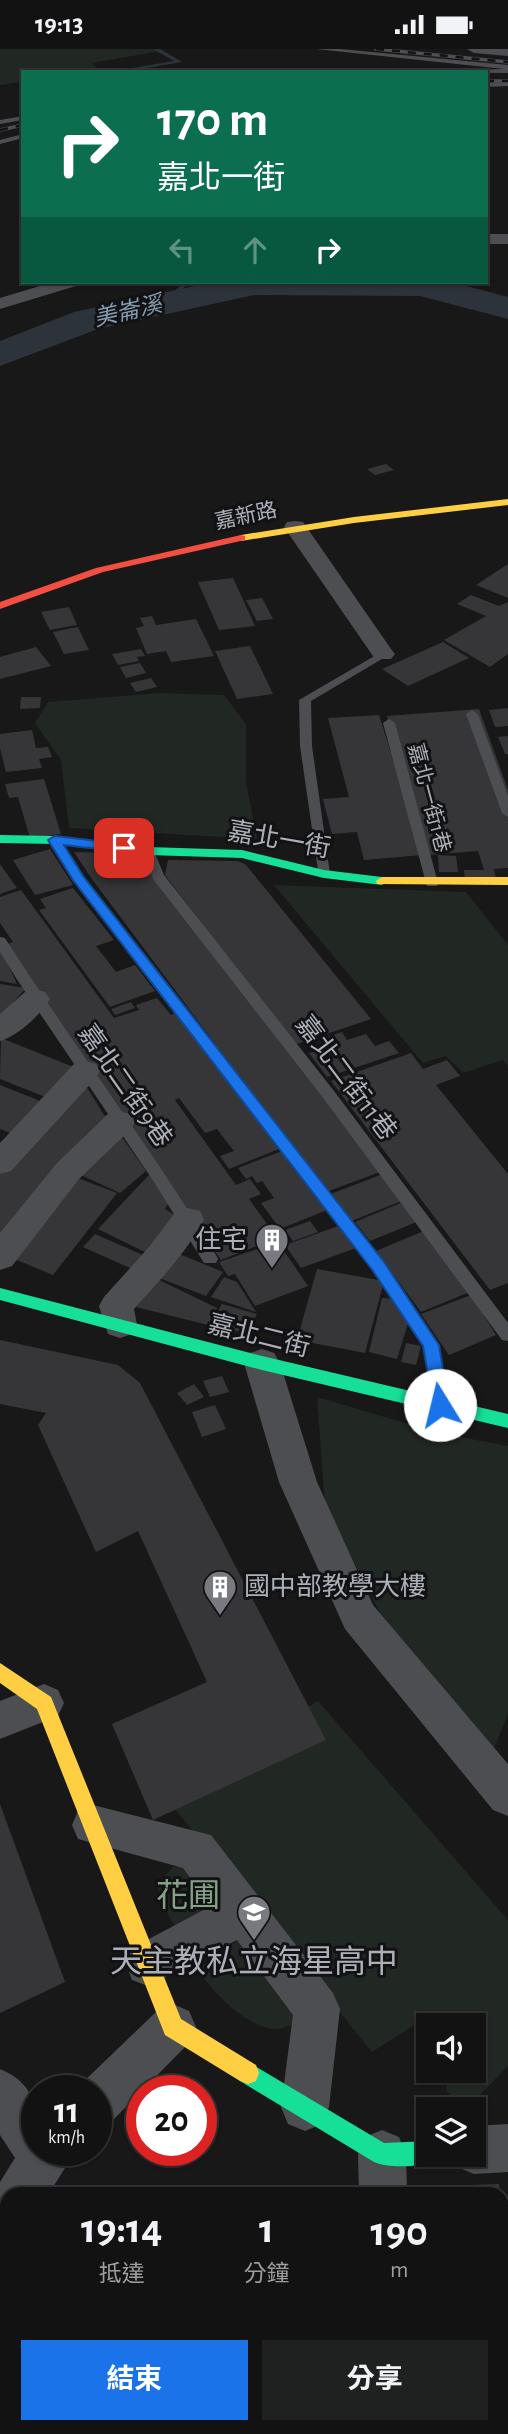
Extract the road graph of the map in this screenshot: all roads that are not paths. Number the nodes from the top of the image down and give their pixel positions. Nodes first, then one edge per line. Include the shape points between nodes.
1 (319, 49) edge
2 (474, 49) edge
3 (508, 52) edge
4 (488, 71) edge
5 (508, 84) edge
6 (488, 85) edge
7 (21, 119) edge
8 (0, 125) edge
9 (18, 136) edge
10 (0, 142) edge
11 (488, 239) edge
12 (508, 239) edge
13 (64, 284) edge
14 (0, 304) edge
15 (508, 502) edge
16 (295, 527) junction
17 (0, 606) edge
18 (383, 654) joint
19 (472, 714) dead end
20 (389, 723) dead end
21 (508, 813) edge
22 (0, 839) edge
23 (55, 840) junction
24 (148, 851) junction
25 (324, 874) junction
26 (508, 881) edge
27 (432, 883) junction
28 (0, 941) edge
29 (35, 999) junction
30 (0, 1031) edge
31 (85, 1071) junction
32 (119, 1122) junction
33 (0, 1163) edge
34 (188, 1220) junction
35 (0, 1257) edge
36 (210, 1259) dead end
37 (0, 1294) edge
38 (120, 1325) junction
39 (508, 1335) edge
40 (262, 1363) junction
41 (440, 1405) junction
42 (508, 1421) edge
43 (0, 1672) edge
44 (44, 1703) junction
45 (0, 1720) edge
46 (508, 1796) edge
47 (93, 1825) junction
48 (244, 1912) junction
49 (148, 1965) junction
50 (173, 2027) junction
51 (112, 2087) edge
52 (0, 2094) edge
53 (305, 2107) junction
54 (21, 2131) edge
55 (508, 2148) edge
56 (486, 2149) edge
57 (416, 2158) edge
58 (382, 2174) edge

1 - 4 lane via 508,67 506,71
2 - 3 street
5 - 6 lane
7 - 8 lane
9 - 10 lane
11 - 12 street
13 - 14 street
15 - 16 street, 嘉新路
16 - 17 street, 嘉新路 via 97,571
16 - 18 street
18 - 25 lane via 305,700 306,746
19 - 21 lane
20 - 27 lane, 嘉北一街1巷
22 - 23 street, 嘉北一街
23 - 24 street, 嘉北一街
23 - 41 lane via 78,877 379,1267 431,1345
24 - 25 street, 嘉北一街 via 242,854
24 - 39 lane, 嘉北二街11巷 via 158,876
25 - 27 street, 嘉北一街
26 - 27 street, 嘉北一街
28 - 29 lane, 嘉北二街9巷
29 - 30 street
29 - 31 lane, 嘉北二街9巷
31 - 32 lane, 嘉北二街9巷
31 - 33 street
32 - 34 lane, 嘉北二街9巷
32 - 35 street via 68,1171
34 - 36 lane, 嘉北二街9巷
34 - 38 street via 116,1306
37 - 38 street, 嘉北二街
38 - 40 street, 嘉北二街
40 - 41 street, 嘉北二街
40 - 46 street via 299,1482 359,1617
41 - 42 street, 嘉北二街
43 - 44 street
44 - 45 street
44 - 47 street
47 - 48 street via 197,1850
47 - 49 street
48 - 49 street
48 - 53 street via 317,2009
49 - 50 street
50 - 51 street
50 - 53 street
52 - 54 street
53 - 58 street
55 - 56 street
57 - 58 street

